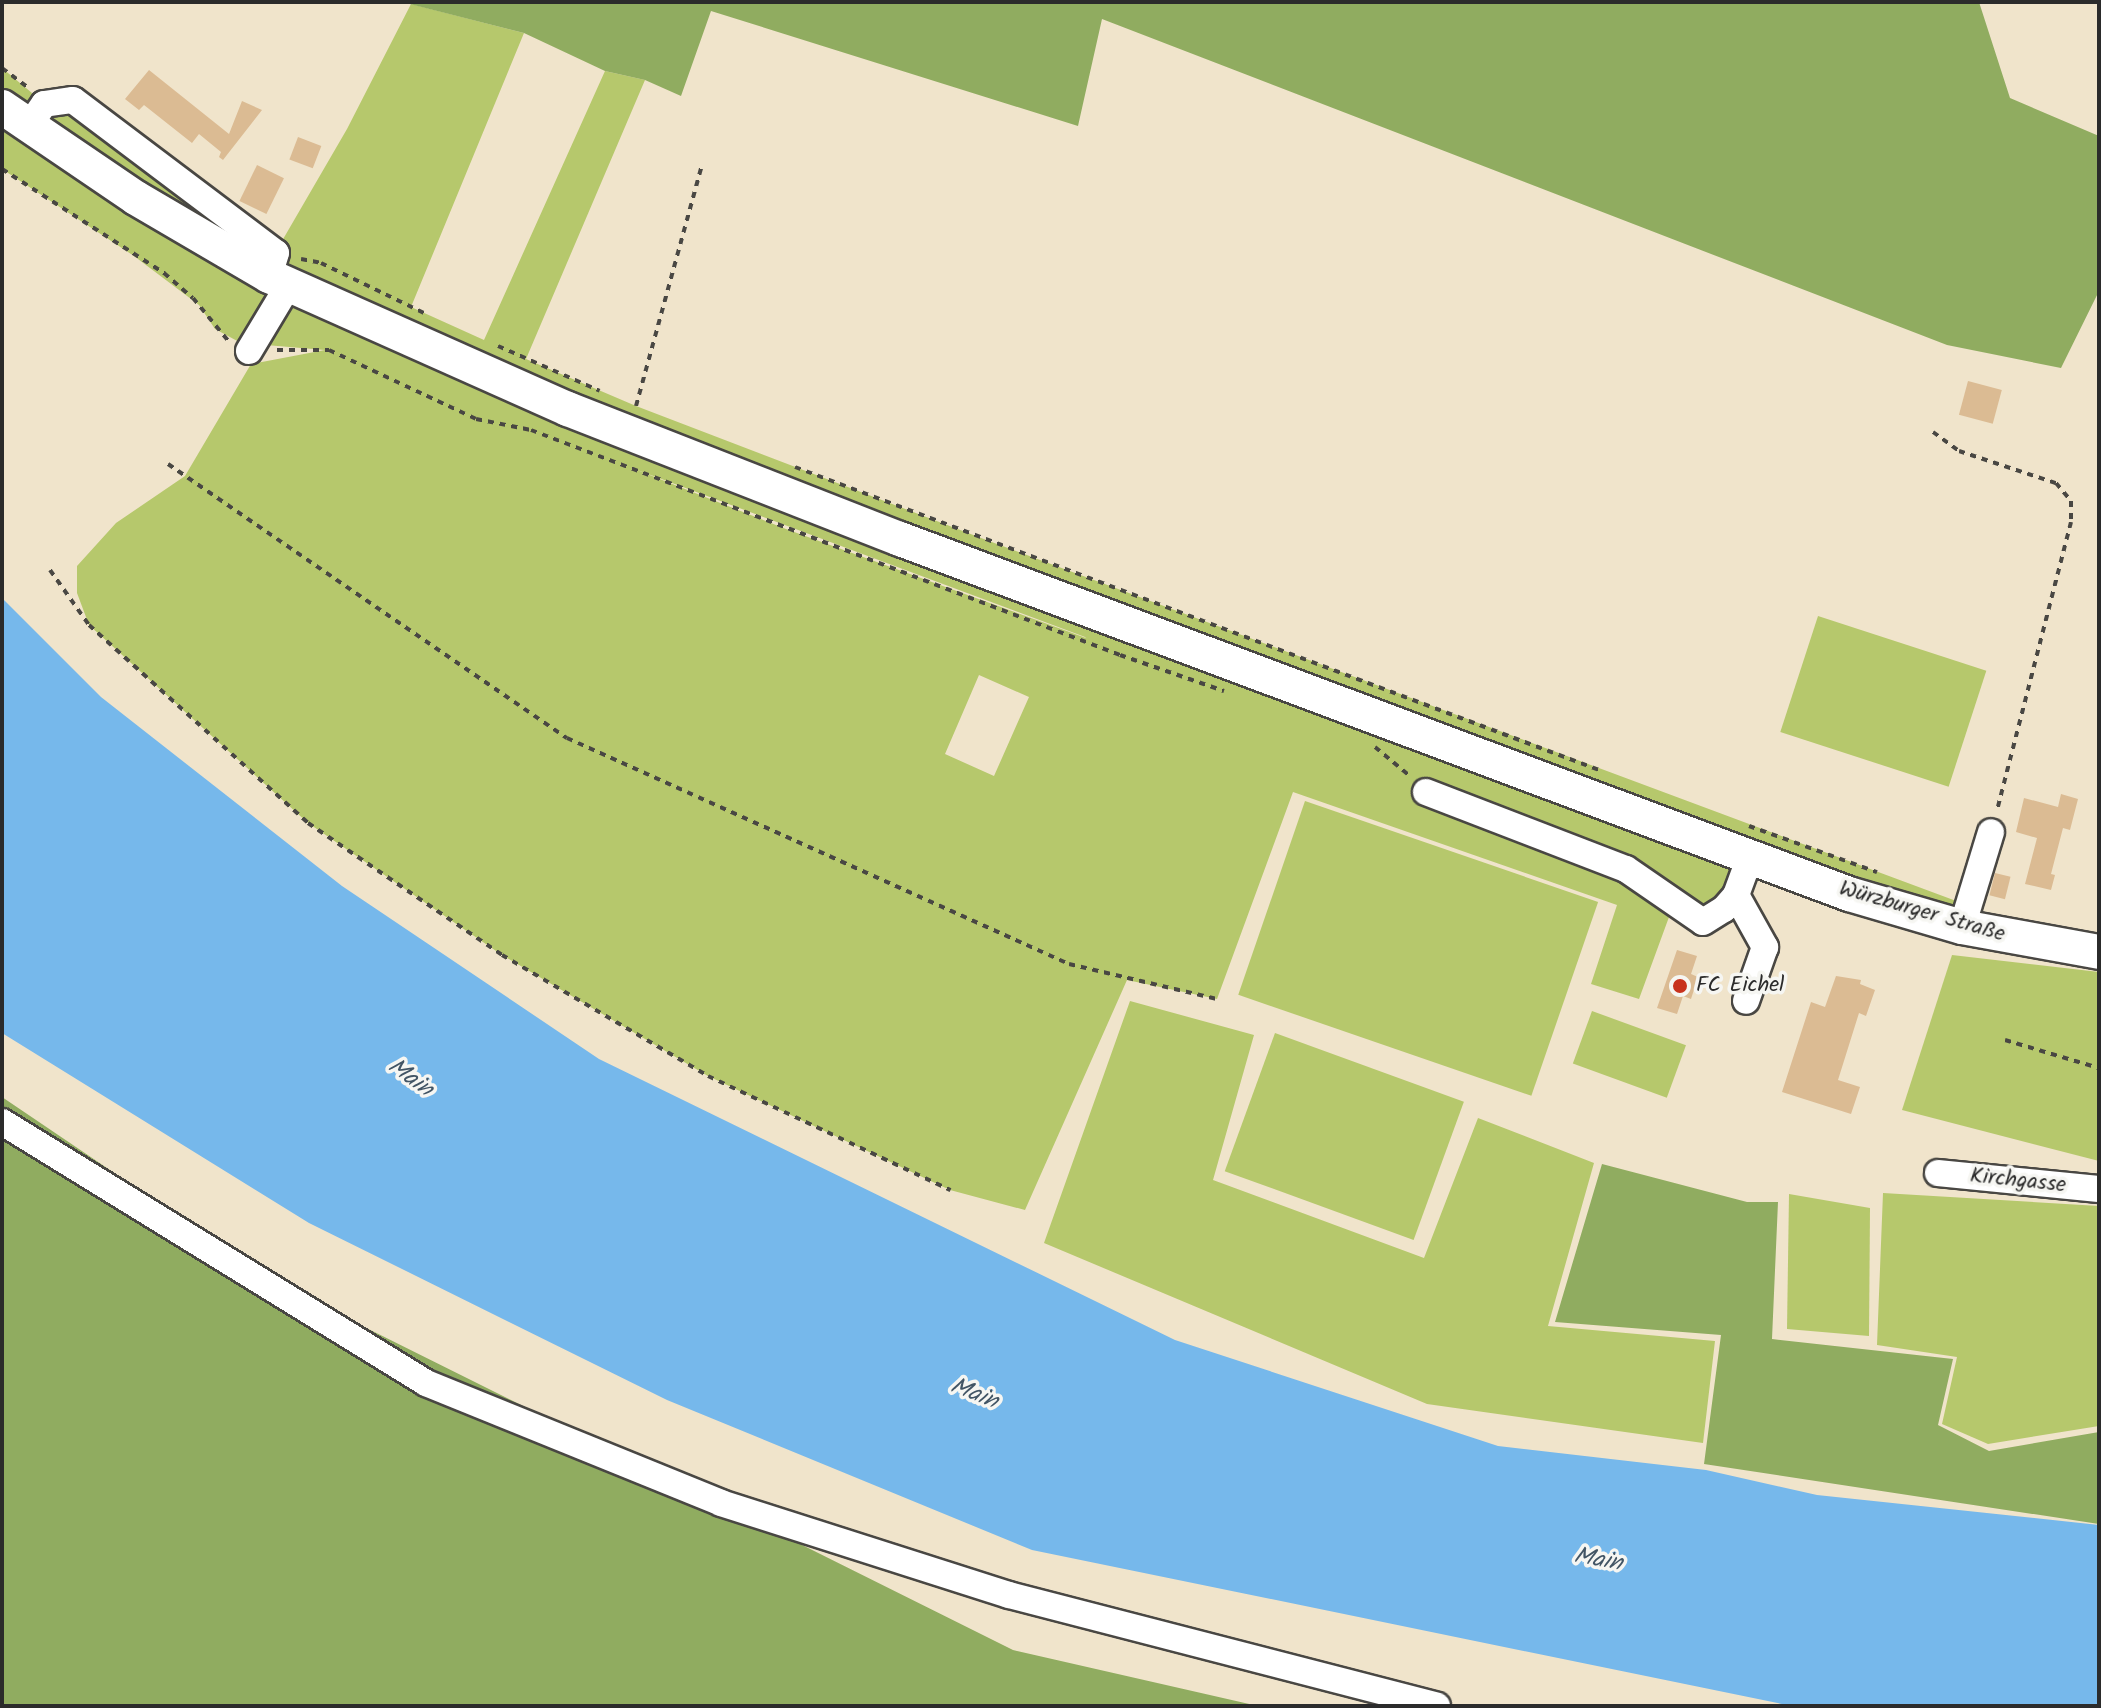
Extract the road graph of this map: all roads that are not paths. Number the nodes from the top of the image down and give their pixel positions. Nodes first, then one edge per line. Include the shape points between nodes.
1 (25, 112) edge
2 (278, 272) junction
3 (249, 351) road end
4 (1426, 792) road end
5 (1991, 832) road end
6 (1750, 857) junction
7 (1736, 895) junction
8 (1962, 927) junction
9 (2099, 952) edge
10 (1746, 1001) dead end
11 (2, 1122) edge
12 (1938, 1173) dead end
13 (2099, 1189) edge
14 (1437, 1706) edge

1 - 2 main road, Würzburger Straße via 136,198
1 - 2 street via 73,100
2 - 3 street
2 - 6 main road, Würzburger Straße via 568,409 885,534
4 - 7 street via 1626,869 1696,920 1713,918
5 - 8 street
6 - 7 street
6 - 8 main road, Würzburger Straße via 1863,899
7 - 10 street via 1765,947
8 - 9 main road, Würzburger Straße
11 - 14 street via 441,1389 721,1503 1009,1595
12 - 13 street, Kirchgasse

